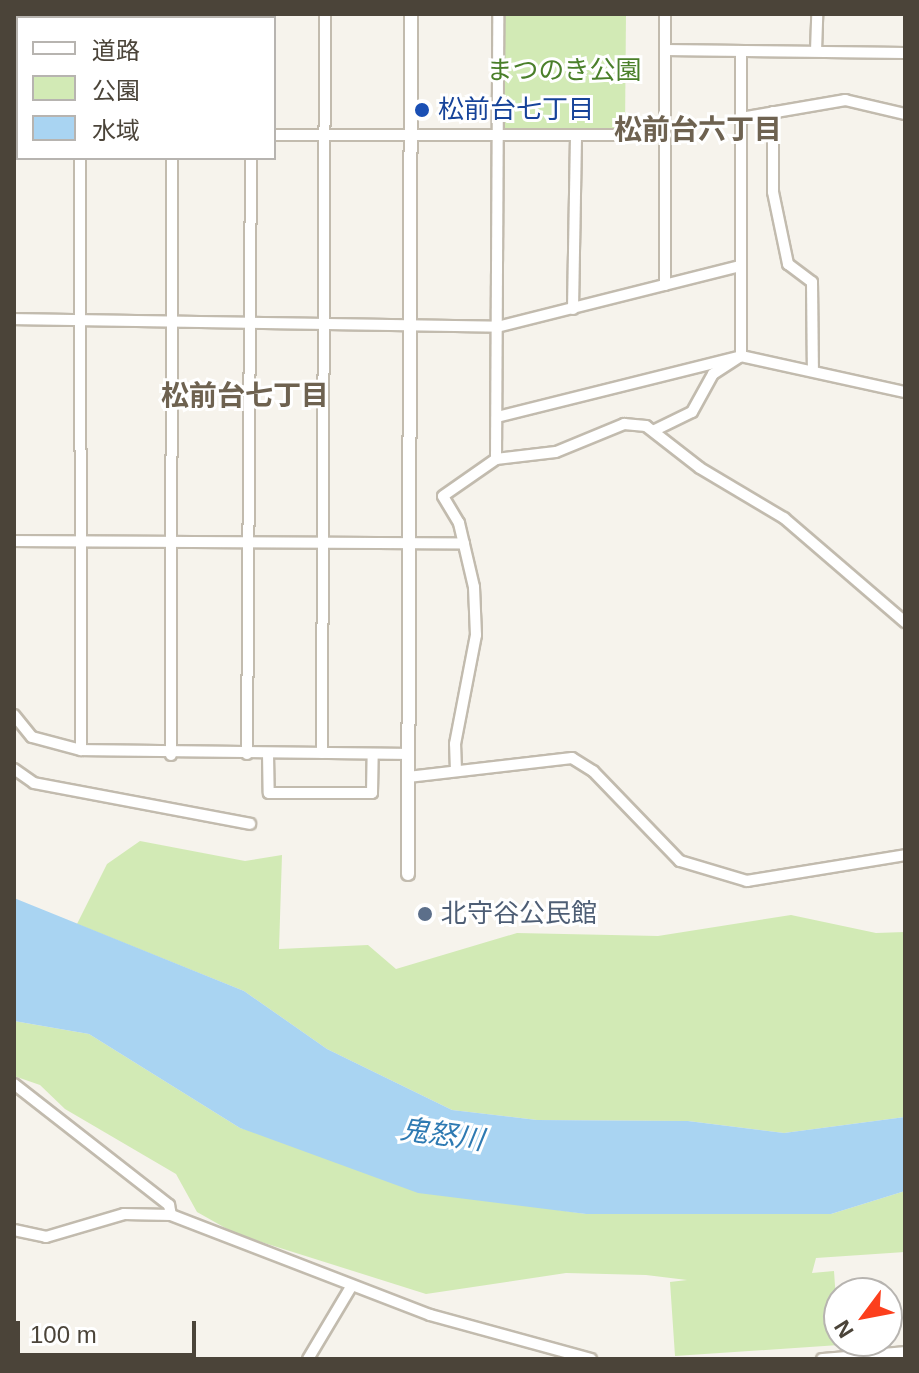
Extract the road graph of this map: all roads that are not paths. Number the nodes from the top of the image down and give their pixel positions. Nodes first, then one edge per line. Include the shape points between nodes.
1 (325, 14) edge
2 (411, 14) edge
3 (498, 14) edge
4 (665, 14) edge
5 (817, 14) edge
6 (665, 50) junction
7 (741, 51) junction
8 (816, 51) junction
9 (905, 53) edge
10 (773, 112) junction
11 (905, 114) edge
12 (741, 118) junction
13 (276, 135) edge
14 (325, 135) junction
15 (412, 135) junction
16 (498, 135) junction
17 (576, 135) junction
18 (666, 135) junction
19 (80, 160) edge
20 (172, 160) edge
21 (251, 160) edge
22 (740, 266) junction
23 (665, 285) junction
24 (573, 309) junction
25 (14, 319) edge
26 (79, 321) junction
27 (172, 322) junction
28 (250, 324) junction
29 (324, 325) junction
30 (410, 327) junction
31 (497, 327) junction
32 (741, 356) junction
33 (813, 371) junction
34 (905, 392) edge
35 (497, 417) junction
36 (655, 430) junction
37 (496, 459) junction
38 (14, 541) edge
39 (81, 541) junction
40 (171, 541) junction
41 (248, 542) junction
42 (323, 542) junction
43 (410, 543) junction
44 (464, 543) junction
45 (905, 622) edge
46 (14, 715) edge
47 (81, 750) junction
48 (322, 753) junction
49 (247, 754) junction
50 (268, 754) junction
51 (373, 754) junction
52 (408, 754) junction
53 (171, 755) junction
54 (14, 769) edge
55 (456, 771) junction
56 (408, 777) junction
57 (250, 824) dead end
58 (905, 855) edge
59 (408, 874) dead end
60 (14, 1084) edge
61 (171, 1215) junction
62 (15, 1233) edge
63 (351, 1287) junction
64 (905, 1352) edge
65 (308, 1359) edge
66 (591, 1359) edge
67 (822, 1359) edge

1 - 14 street
2 - 15 street
3 - 16 street
4 - 6 street
5 - 8 street
6 - 7 street
6 - 18 street
7 - 8 street
7 - 12 street
8 - 9 street
10 - 11 street via 845,100
10 - 12 street
10 - 33 street via 773,192 788,264 812,282
12 - 22 street
13 - 14 street
14 - 15 street
14 - 29 street
15 - 16 street
15 - 30 street
16 - 17 street
16 - 31 street
17 - 18 street
17 - 24 street
18 - 23 street
19 - 26 street
20 - 27 street
21 - 28 street
22 - 23 street
22 - 32 street
23 - 24 street
24 - 31 street
25 - 26 street
26 - 27 street
26 - 39 street
27 - 28 street
27 - 40 street
28 - 29 street
28 - 41 street
29 - 30 street
29 - 42 street
30 - 31 street
30 - 43 street
31 - 35 street
32 - 33 street
32 - 35 street
32 - 36 street via 713,374 692,412
33 - 34 street
35 - 37 street
36 - 37 street via 624,424 556,452
36 - 45 street via 700,468 784,518
37 - 44 street via 443,496
38 - 39 street
39 - 40 street
39 - 47 street
40 - 41 street
40 - 53 street
41 - 42 street
41 - 49 street
42 - 43 street
42 - 48 street
43 - 44 street
43 - 52 street
44 - 55 street via 474,587 476,635 455,744
46 - 47 street via 32,737
47 - 53 street
48 - 50 street
48 - 51 street
49 - 50 street
49 - 53 street
50 - 51 street via 269,793 372,793
51 - 52 street
52 - 56 street
54 - 57 street via 34,783
55 - 56 street
55 - 58 street via 543,757 583,762 680,861 747,881
56 - 59 street
60 - 61 street via 169,1205
61 - 62 street via 124,1214 46,1237
61 - 63 street
63 - 65 street
63 - 66 street via 430,1315
64 - 67 street

